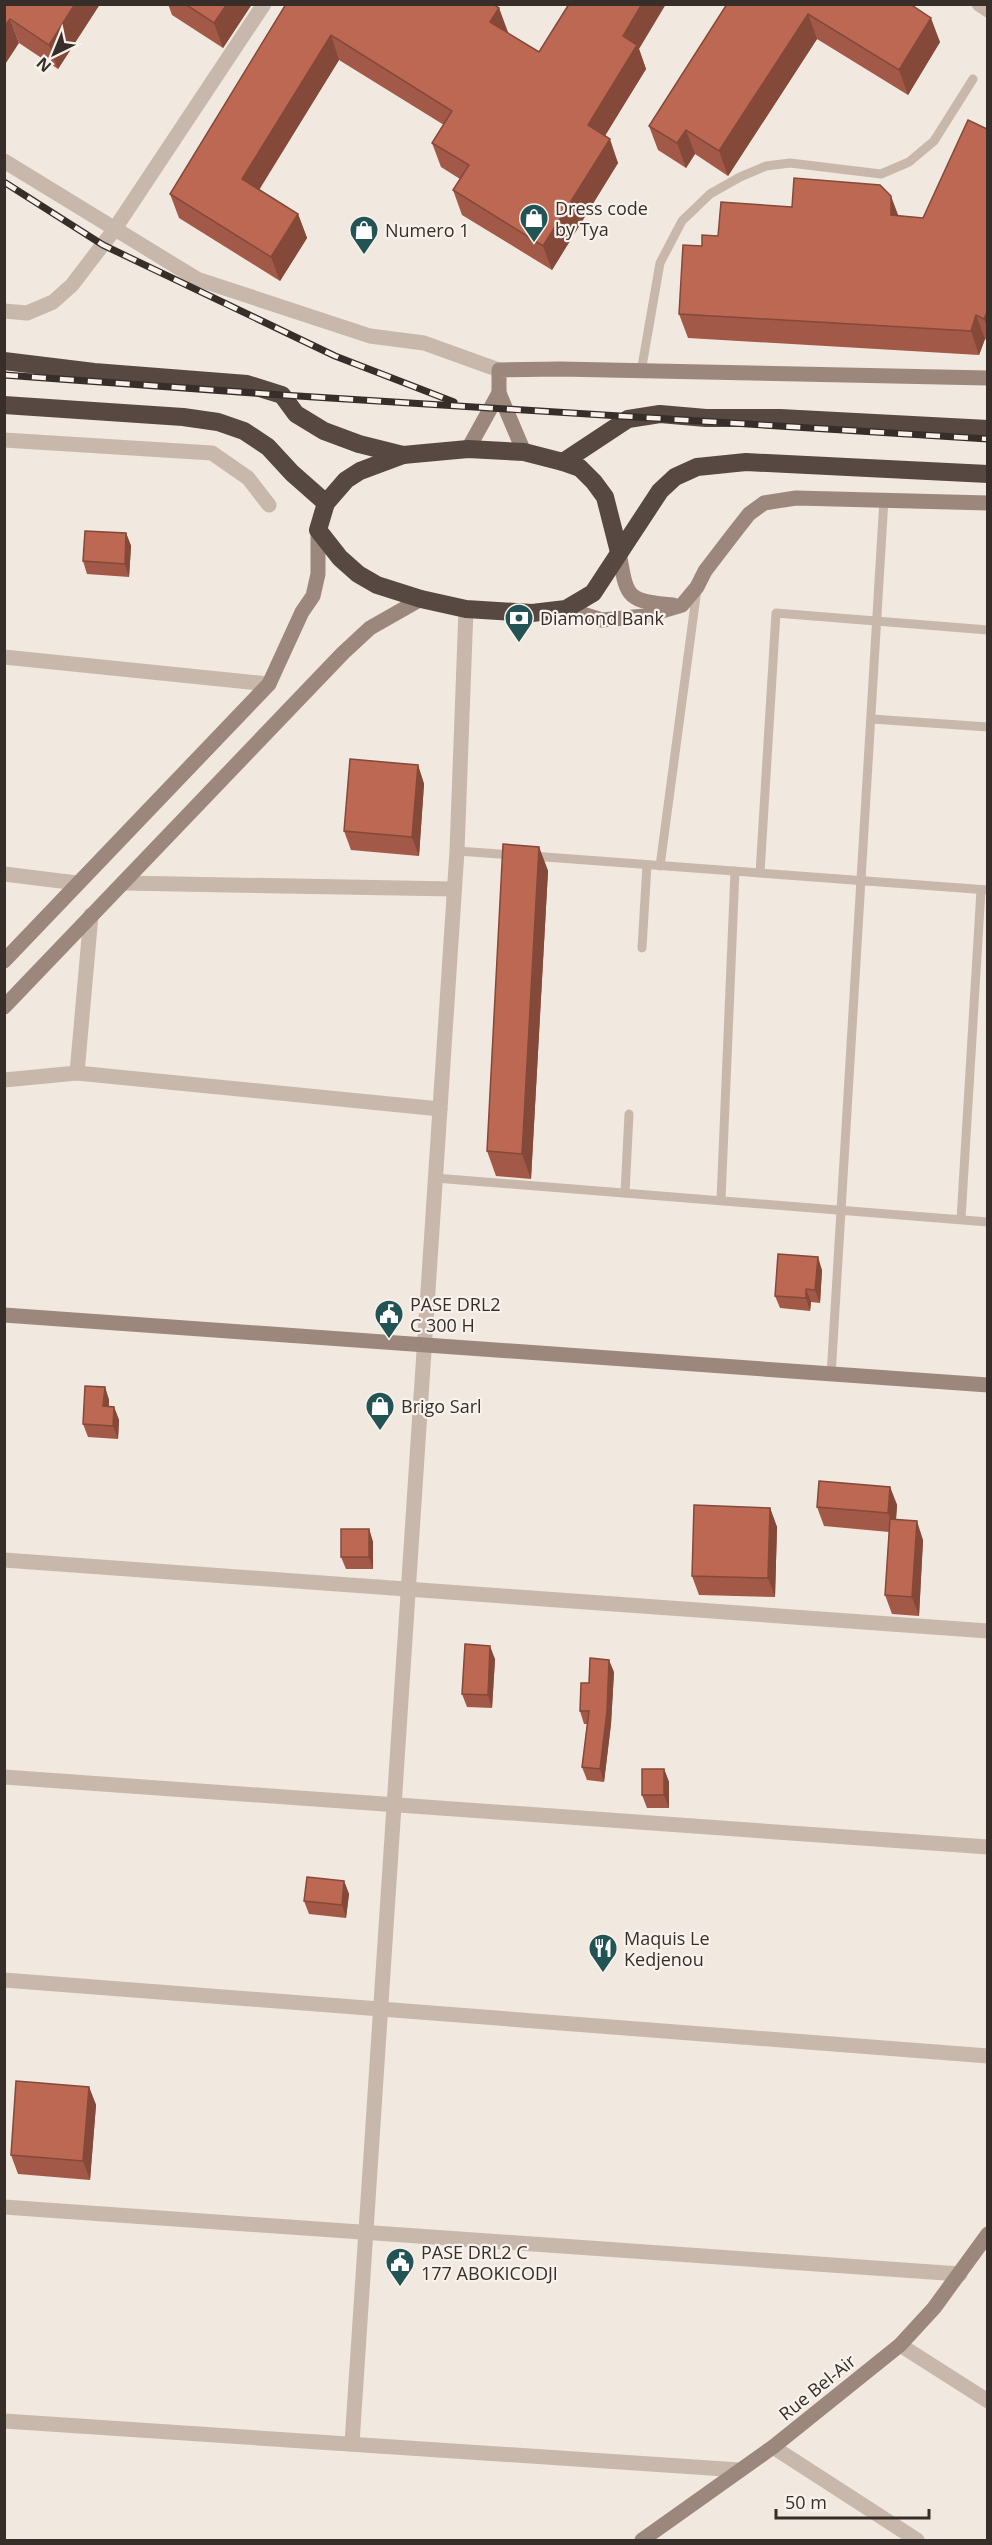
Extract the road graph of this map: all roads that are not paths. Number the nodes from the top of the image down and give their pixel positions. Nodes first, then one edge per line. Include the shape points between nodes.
1 (264, 4) edge
2 (979, 4) edge
3 (987, 10) edge
4 (973, 80) dead end
5 (4, 161) edge
6 (114, 230) junction
7 (4, 311) edge
8 (4, 361) edge
9 (499, 370) junction
10 (641, 372) junction
11 (987, 378) edge
12 (499, 393) junction
13 (4, 405) edge
14 (987, 429) edge
15 (4, 440) edge
16 (468, 449) junction
17 (524, 452) junction
18 (403, 455) junction
19 (563, 462) junction
20 (987, 474) edge
21 (884, 500) junction
22 (326, 503) junction
23 (987, 503) edge
24 (269, 505) dead end
25 (318, 530) junction
26 (619, 552) junction
27 (698, 586) junction
28 (421, 599) junction
29 (682, 606) junction
30 (466, 609) junction
31 (566, 609) junction
32 (878, 621) junction
33 (987, 630) edge
34 (4, 657) edge
35 (269, 684) junction
36 (872, 719) junction
37 (987, 727) edge
38 (457, 851) junction
39 (647, 865) junction
40 (660, 866) junction
41 (735, 871) junction
42 (760, 873) junction
43 (4, 874) edge
44 (862, 881) junction
45 (77, 883) junction
46 (123, 884) junction
47 (454, 889) junction
48 (984, 890) edge
49 (91, 915) junction
50 (642, 948) dead end
51 (4, 961) edge
52 (4, 1007) edge
53 (76, 1074) junction
54 (4, 1080) edge
55 (440, 1109) junction
56 (629, 1114) dead end
57 (435, 1178) junction
58 (625, 1193) junction
59 (721, 1200) junction
60 (842, 1210) junction
61 (961, 1220) junction
62 (987, 1221) edge
63 (4, 1315) edge
64 (424, 1347) junction
65 (831, 1376) junction
66 (987, 1386) edge
67 (4, 1560) edge
68 (408, 1589) junction
69 (987, 1631) edge
70 (4, 1777) edge
71 (394, 1805) junction
72 (987, 1847) edge
73 (4, 1980) edge
74 (380, 2010) junction
75 (987, 2056) edge
76 (4, 2207) edge
77 (365, 2232) junction
78 (987, 2234) edge
79 (960, 2274) junction
80 (900, 2345) junction
81 (987, 2401) edge
82 (4, 2421) edge
83 (352, 2444) junction
84 (773, 2447) junction
85 (740, 2470) junction
86 (642, 2541) edge
87 (917, 2541) edge

1 - 6 street
2 - 3 street
4 - 10 lane via 934,141 909,162 891,170 881,174 790,163 766,166 710,194 682,221 660,263
5 - 6 street
6 - 7 street via 72,285 52,302 27,313
6 - 9 street via 197,279 370,336 424,343
8 - 18 highway via 247,384 282,395 297,414 324,431
9 - 10 main road
9 - 12 main road
10 - 11 main road
12 - 16 main road
12 - 17 main road
13 - 22 highway via 218,422 244,431 268,447
14 - 19 highway via 660,414 627,419
15 - 24 street via 212,453 248,478
16 - 17 highway
16 - 18 highway
17 - 19 highway
18 - 22 highway via 360,471 346,480
19 - 26 highway via 580,468 605,497
20 - 26 highway via 746,462 697,466 675,477 660,491
21 - 23 main road
21 - 27 main road via 796,498 764,503 749,514 705,570
21 - 32 lane
22 - 25 highway
25 - 28 highway via 358,574 377,585
25 - 35 main road via 318,574 313,596
26 - 29 main road via 625,586 637,600
26 - 31 highway via 593,593
27 - 29 main road
27 - 40 lane
28 - 30 highway
28 - 46 main road via 370,628 343,653
29 - 31 main road via 645,616 602,620
30 - 31 highway via 532,613
30 - 38 street
32 - 33 lane
32 - 36 lane
32 - 42 lane via 776,614
34 - 35 street
35 - 45 main road
36 - 37 lane
36 - 44 lane
38 - 39 lane
38 - 47 street
39 - 40 lane
39 - 50 lane
40 - 41 lane
41 - 42 lane
41 - 59 lane
42 - 44 lane
43 - 45 street
44 - 48 lane
44 - 60 lane
45 - 51 main road
46 - 47 street
46 - 49 main road
47 - 55 street
48 - 61 lane
49 - 52 main road
49 - 53 street
53 - 54 street
53 - 55 street
55 - 57 street
56 - 58 lane
57 - 58 lane
57 - 64 street
58 - 59 lane
59 - 60 lane
60 - 61 lane
60 - 65 lane
61 - 62 lane
63 - 64 main road
64 - 65 main road
64 - 68 street
65 - 66 main road
67 - 68 street
68 - 69 street
68 - 71 street
70 - 71 street
71 - 72 street
71 - 74 street
73 - 74 street
74 - 75 street
74 - 77 street
76 - 77 street
77 - 79 street
77 - 83 street
78 - 79 main road, Rue Bel-Air
79 - 80 main road, Rue Bel-Air
80 - 81 street
80 - 84 main road, Rue Bel-Air
82 - 83 street
83 - 85 street
84 - 85 main road, Rue Bel-Air
84 - 87 street
85 - 86 main road, Rue Bel-Air

